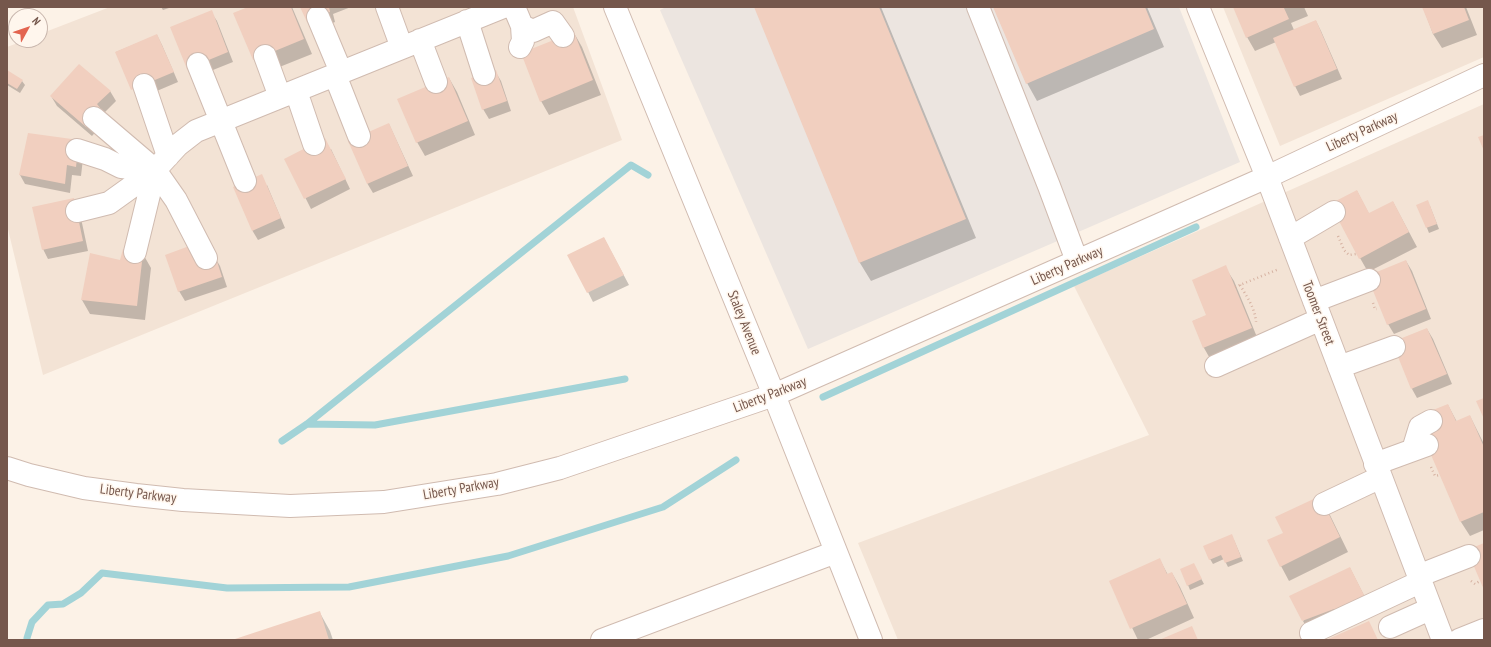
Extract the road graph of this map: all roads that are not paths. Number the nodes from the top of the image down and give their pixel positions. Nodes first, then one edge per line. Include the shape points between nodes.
1 (387, 7) edge
2 (615, 7) edge
3 (978, 7) edge
4 (1198, 7) edge
5 (484, 13) edge
6 (318, 18) dead end
7 (519, 27) edge
8 (563, 36) dead end
9 (411, 44) junction
10 (265, 56) dead end
11 (198, 64) dead end
12 (338, 74) junction
13 (484, 74) dead end
14 (1484, 75) edge
15 (436, 82) dead end
16 (144, 85) dead end
17 (288, 94) junction
18 (94, 118) dead end
19 (222, 121) junction
20 (359, 136) dead end
21 (314, 144) dead end
22 (77, 150) dead end
23 (161, 163) junction
24 (1267, 177) junction
25 (246, 181) dead end
26 (77, 211) dead end
27 (1332, 214) road end
28 (1290, 238) junction
29 (135, 252) dead end
30 (206, 258) dead end
31 (1077, 261) junction
32 (1369, 280) dead end
33 (1317, 310) junction
34 (1394, 347) dead end
35 (1216, 366) dead end
36 (1339, 367) junction
37 (774, 395) junction
38 (1431, 421) dead end
39 (7, 468) edge
40 (1378, 471) junction
41 (1324, 504) dead end
42 (836, 552) junction
43 (1469, 556) dead end
44 (1419, 579) junction
45 (1432, 614) junction
46 (1390, 627) dead end
47 (1484, 630) edge
48 (1311, 633) dead end
49 (602, 640) edge
50 (871, 640) edge
51 (1442, 640) edge
52 (1458, 640) edge

1 - 9 street
2 - 37 street, Staley Avenue
3 - 31 street
4 - 24 street, Toomer Street
5 - 9 street
5 - 13 street
6 - 12 street
7 - 8 street via 533,31 553,22
9 - 12 street
9 - 15 street
10 - 17 street
11 - 19 street
12 - 17 street
12 - 20 street
14 - 24 street, Liberty Parkway
16 - 23 street
17 - 19 street
17 - 21 street
18 - 23 street
19 - 23 street via 196,131
19 - 25 street
22 - 23 street via 105,158 121,166
23 - 26 street via 109,203
23 - 29 street
23 - 30 street via 176,200
24 - 28 street, Toomer Street
24 - 31 street, Liberty Parkway
27 - 28 street
28 - 33 street, Toomer Street
31 - 37 street, Liberty Parkway
32 - 33 street
33 - 35 street via 1258,347
33 - 36 street, Toomer Street
34 - 36 street
36 - 40 street, Toomer Street
37 - 39 street, Liberty Parkway via 560,468 497,484 384,502 297,506 183,500 84,488
37 - 42 street, Staley Avenue
38 - 40 street via 1420,427 1420,447
40 - 41 street
40 - 44 street, Toomer Street
42 - 49 street
42 - 50 street, Staley Avenue
43 - 44 street
44 - 45 street, Toomer Street
44 - 48 street
45 - 46 street
45 - 51 street, Toomer Street
47 - 52 street

